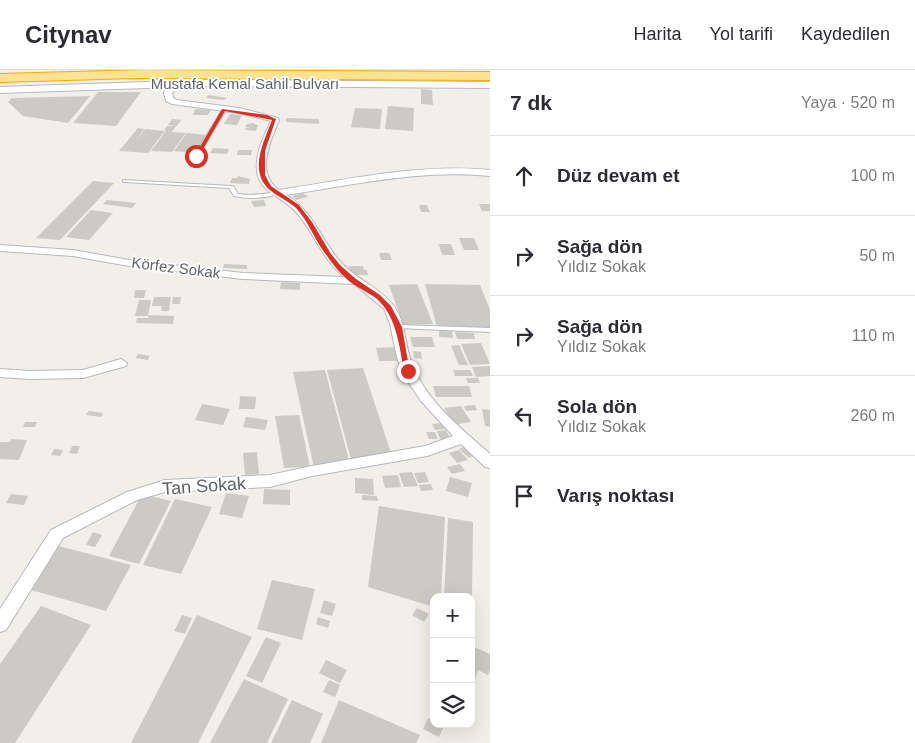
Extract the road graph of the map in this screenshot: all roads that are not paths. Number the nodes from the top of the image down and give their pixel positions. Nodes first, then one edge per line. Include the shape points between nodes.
1 (106, 70) edge
2 (0, 72) edge
3 (236, 75) junction
4 (490, 76) edge
5 (0, 78) edge
6 (0, 83) edge
7 (177, 84) junction
8 (490, 84) edge
9 (0, 90) edge
10 (224, 110) junction
11 (196, 156) dead end
12 (490, 173) edge
13 (125, 181) dead end
14 (277, 193) junction
15 (0, 248) edge
16 (354, 281) junction
17 (399, 327) junction
18 (490, 330) edge
19 (121, 363) dead end
20 (0, 373) edge
21 (463, 438) junction
22 (490, 463) edge
23 (0, 624) edge

1 - 2 highway
3 - 4 highway
3 - 5 highway
3 - 6 highway
7 - 8 main road, Mustafa Kemal Sahil Bulvarı
7 - 9 main road, Mustafa Kemal Sahil Bulvarı
7 - 10 street via 168,93 169,99
10 - 11 lane
10 - 14 street via 267,116 274,120 263,151 262,175
12 - 14 street via 428,172
13 - 14 lane via 231,187 236,194 243,196
14 - 16 street via 297,207 310,222 328,255
15 - 16 street, Körfez Sokak via 73,253 243,276
16 - 17 street via 383,302
17 - 18 lane
17 - 21 street via 408,371 421,392
19 - 20 street via 83,374
21 - 22 street
21 - 23 street, Tan Sokak via 427,452 270,481 165,486 132,496 57,534

